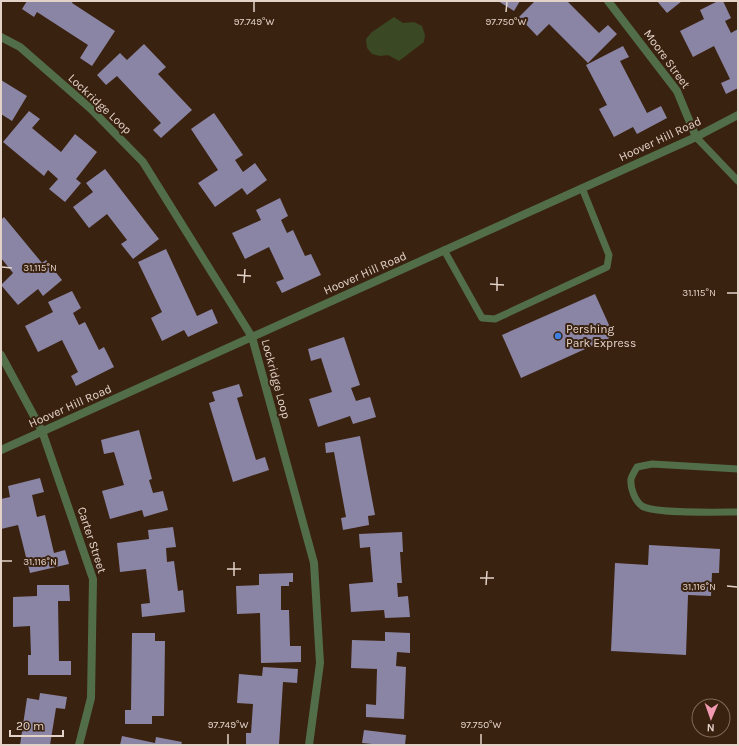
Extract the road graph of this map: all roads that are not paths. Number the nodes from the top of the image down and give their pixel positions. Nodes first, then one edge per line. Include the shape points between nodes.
1 (608, 1) edge
2 (1, 37) edge
3 (738, 115) edge
4 (696, 137) junction
5 (738, 181) edge
6 (582, 188) junction
7 (444, 250) junction
8 (252, 337) junction
9 (1, 355) edge
10 (42, 431) junction
11 (1, 450) edge
12 (738, 469) edge
13 (738, 512) edge
14 (79, 745) edge
15 (309, 745) edge

1 - 4 street, Moore Street via 677,91
2 - 8 street, Lockridge Loop via 20,47 91,109 143,162
3 - 4 street, Hoover Hill Road
4 - 5 lane
4 - 6 street, Hoover Hill Road
6 - 7 street, Hoover Hill Road
6 - 7 lane via 609,256 607,267 495,319 482,318
7 - 8 street, Hoover Hill Road
8 - 10 street, Hoover Hill Road
8 - 15 street, Lockridge Loop via 314,563 320,663
9 - 10 street, Carter Street
10 - 11 street, Hoover Hill Road
10 - 14 street, Carter Street via 93,579 91,698
12 - 13 lane via 652,464 637,467 631,478 636,501 643,507 663,511

